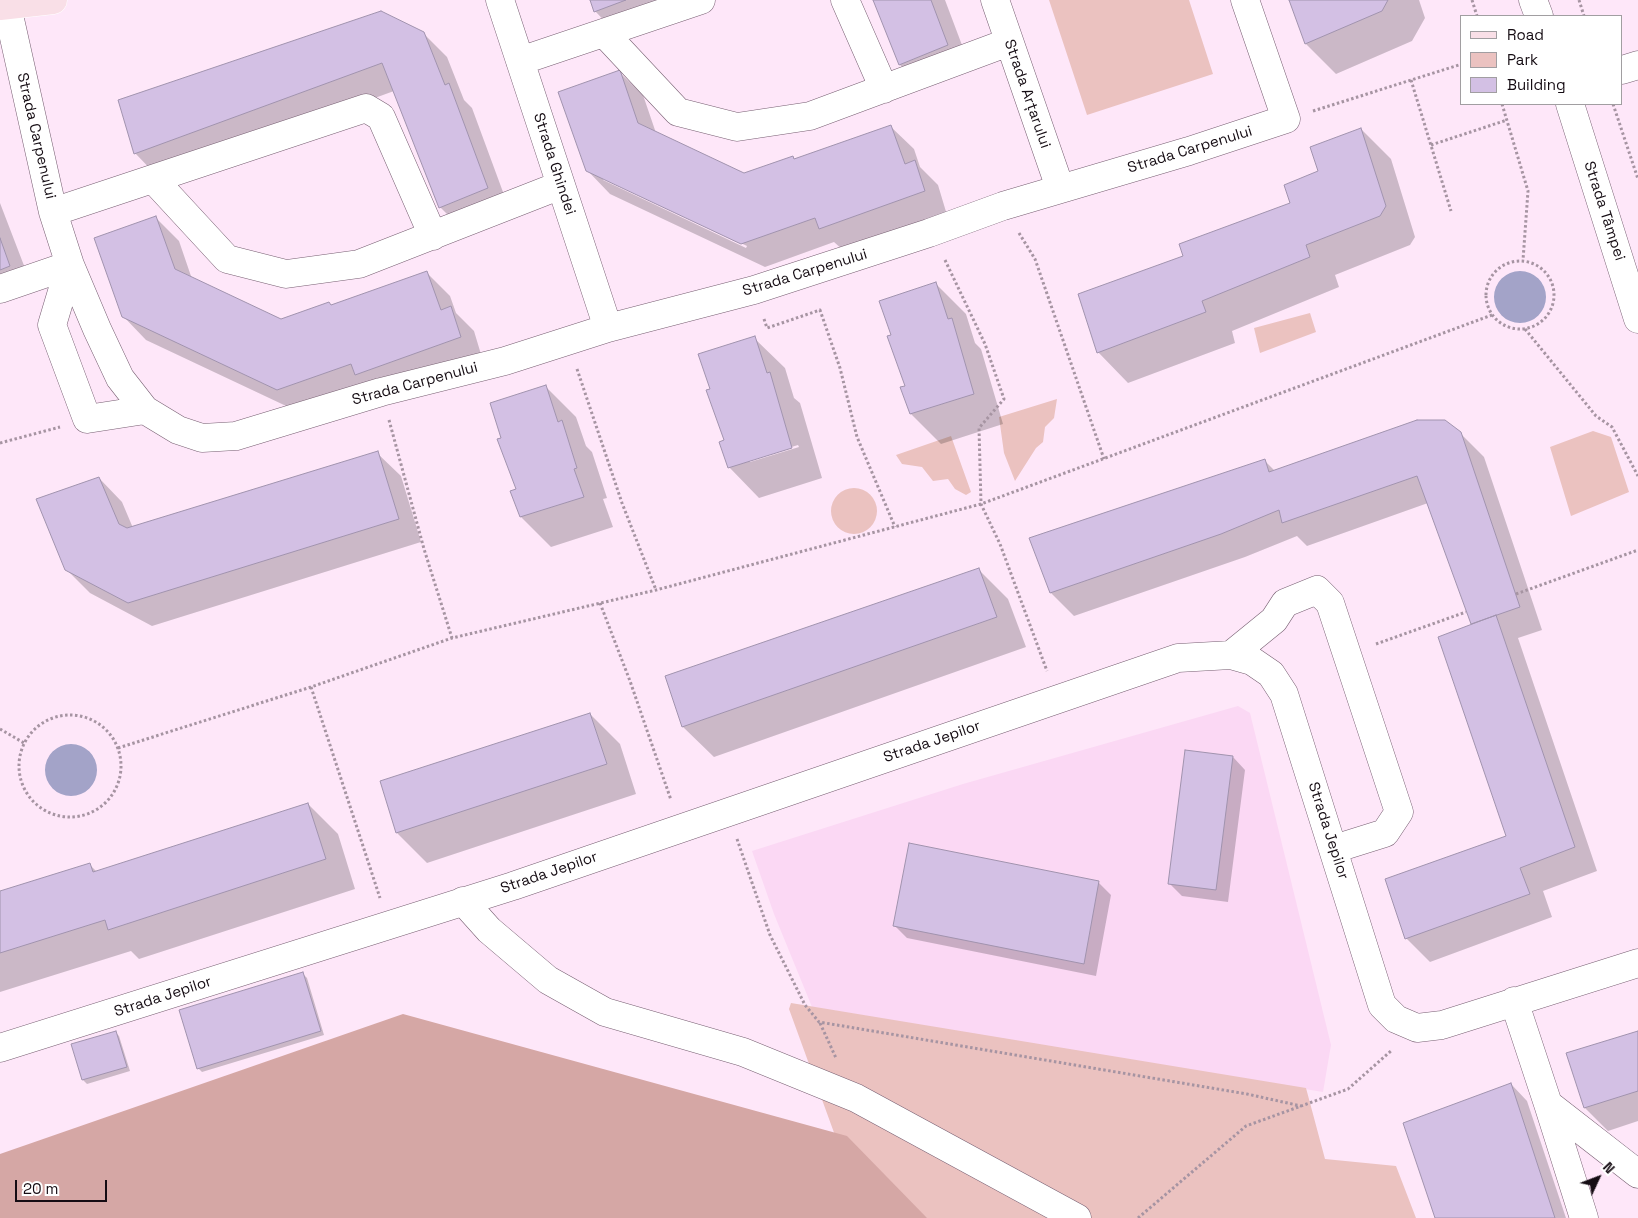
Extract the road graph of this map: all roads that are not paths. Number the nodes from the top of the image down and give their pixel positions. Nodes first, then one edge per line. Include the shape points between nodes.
1 (53, 0) edge
2 (500, 0) edge
3 (701, 0) edge
4 (846, 0) edge
5 (995, 0) edge
6 (1245, 0) edge
7 (1533, 0) edge
8 (4, 6) edge
9 (1539, 15) edge
10 (604, 32) junction
11 (1009, 42) junction
12 (520, 61) junction
13 (1638, 64) edge
14 (1623, 70) edge
15 (884, 89) junction
16 (1570, 105) edge
17 (154, 180) junction
18 (561, 185) junction
19 (1060, 188) junction
20 (54, 212) junction
21 (432, 236) junction
22 (70, 265) junction
23 (0, 289) edge
24 (1638, 319) edge
25 (608, 328) junction
26 (145, 410) junction
27 (1231, 655) junction
28 (1334, 849) junction
29 (463, 901) junction
30 (1638, 963) edge
31 (1514, 1001) junction
32 (0, 1048) edge
33 (1548, 1104) junction
34 (1638, 1174) edge
35 (1077, 1218) edge
36 (1584, 1218) edge

1 - 8 main road
2 - 12 street, Strada Ghindei
3 - 10 street
4 - 15 street
5 - 11 street, Strada Arțarului
6 - 19 street, Strada Carpenului via 1286,119
7 - 9 street
8 - 20 street, Strada Carpenului
10 - 12 street
10 - 15 street via 678,112 737,127 810,116
11 - 15 street
11 - 19 street, Strada Arțarului
12 - 18 street, Strada Ghindei
13 - 14 street
16 - 24 street, Strada Tâmpei
17 - 20 street
17 - 21 street via 227,259 286,274 359,264
17 - 21 street via 366,108 381,117
18 - 21 street
18 - 25 street, Strada Ghindei
19 - 25 street, Strada Carpenului via 754,290
20 - 22 street, Strada Carpenului
22 - 23 street
22 - 26 street, Strada Carpenului via 120,378
22 - 26 street via 52,325 87,419
25 - 26 street, Strada Carpenului via 505,361 381,392 236,436 202,438 178,430
27 - 28 street, Strada Jepilor via 1252,660 1271,674 1284,694
27 - 28 street via 1274,620 1285,603 1317,590 1330,603 1399,812 1385,833
27 - 29 street, Strada Jepilor via 1178,658
28 - 31 street, Strada Jepilor via 1382,1005 1396,1019 1416,1028 1442,1025
29 - 32 street, Strada Jepilor
29 - 35 street via 489,930 548,980 605,1012 743,1052 856,1098
30 - 31 street
31 - 33 street
33 - 34 street
33 - 36 street

